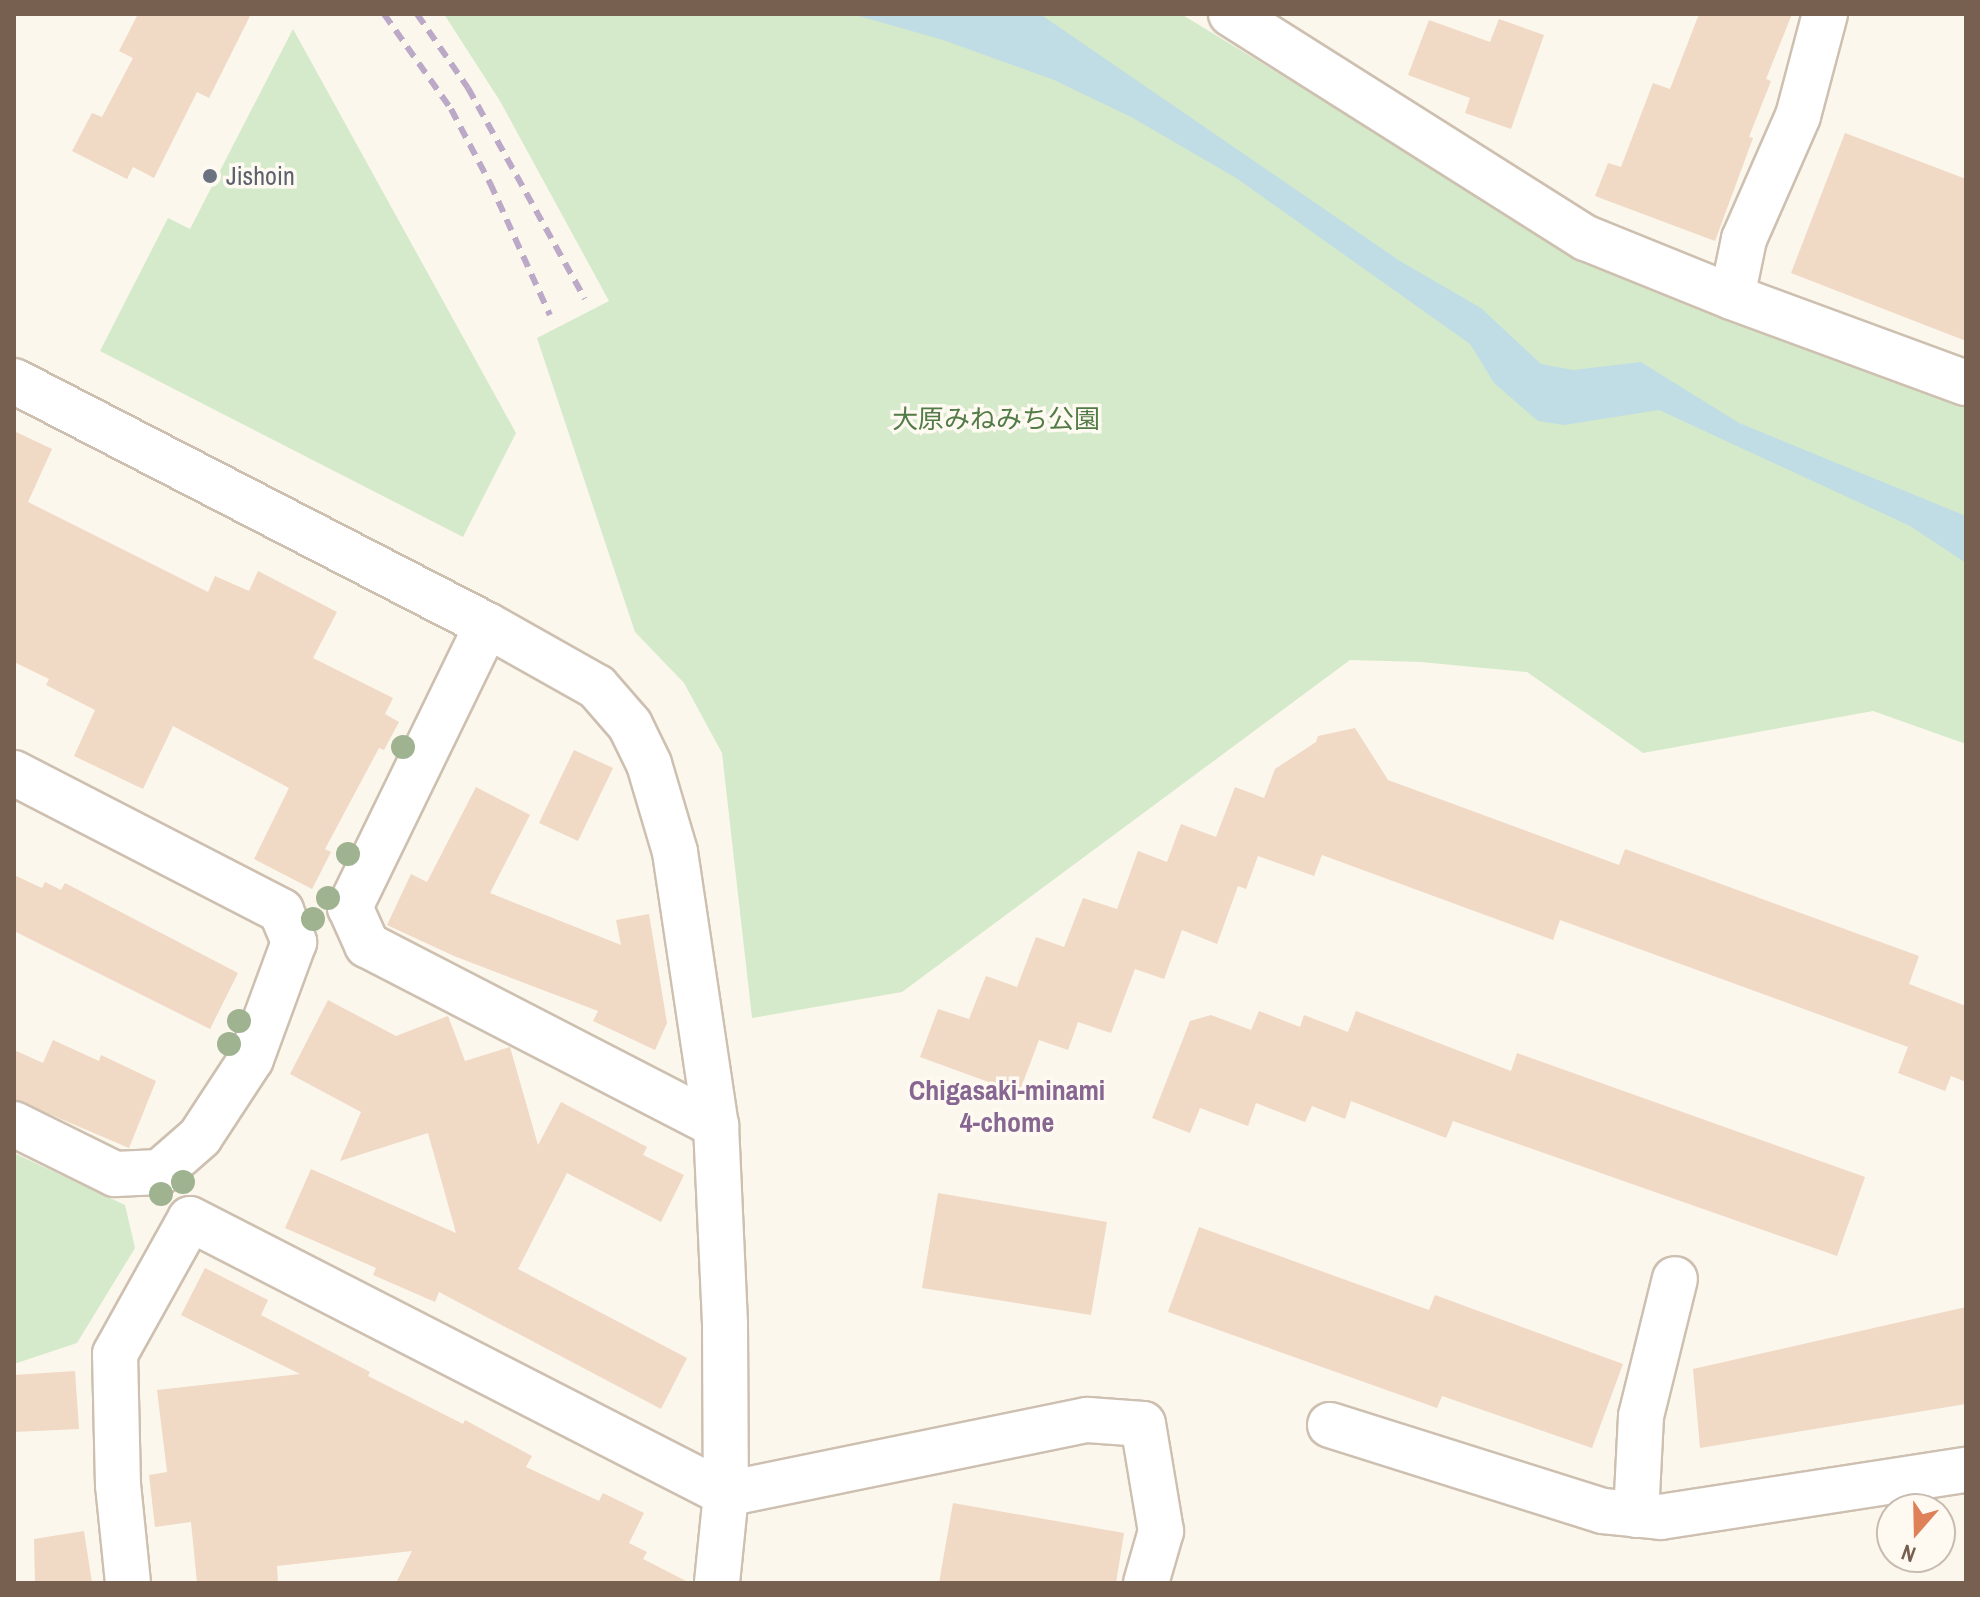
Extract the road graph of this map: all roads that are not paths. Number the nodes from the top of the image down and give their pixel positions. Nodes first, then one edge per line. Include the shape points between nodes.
1 (1231, 14) edge
2 (1825, 14) edge
3 (1732, 297) junction
4 (14, 381) edge
5 (1966, 383) edge
6 (487, 625) junction
7 (14, 773) edge
8 (14, 1124) edge
9 (716, 1125) junction
10 (1675, 1279) dead end
11 (1330, 1425) dead end
12 (1966, 1470) edge
13 (726, 1494) junction
14 (1636, 1515) junction
15 (128, 1583) edge
16 (717, 1583) edge
17 (1146, 1583) edge

1 - 3 street via 1586,238
2 - 3 street via 1798,116 1744,239
3 - 5 street
4 - 6 street
6 - 9 street via 597,687 630,725 649,764 675,852
6 - 9 street via 350,907 367,945
7 - 8 street via 281,911 294,942 251,1059 200,1137 160,1172 115,1174
9 - 13 street
10 - 14 street via 1641,1416
11 - 14 street via 1603,1511
12 - 14 street via 1661,1517
13 - 15 street via 190,1219 115,1354 118,1485
13 - 16 street
13 - 17 street via 1088,1420 1143,1424 1161,1531

